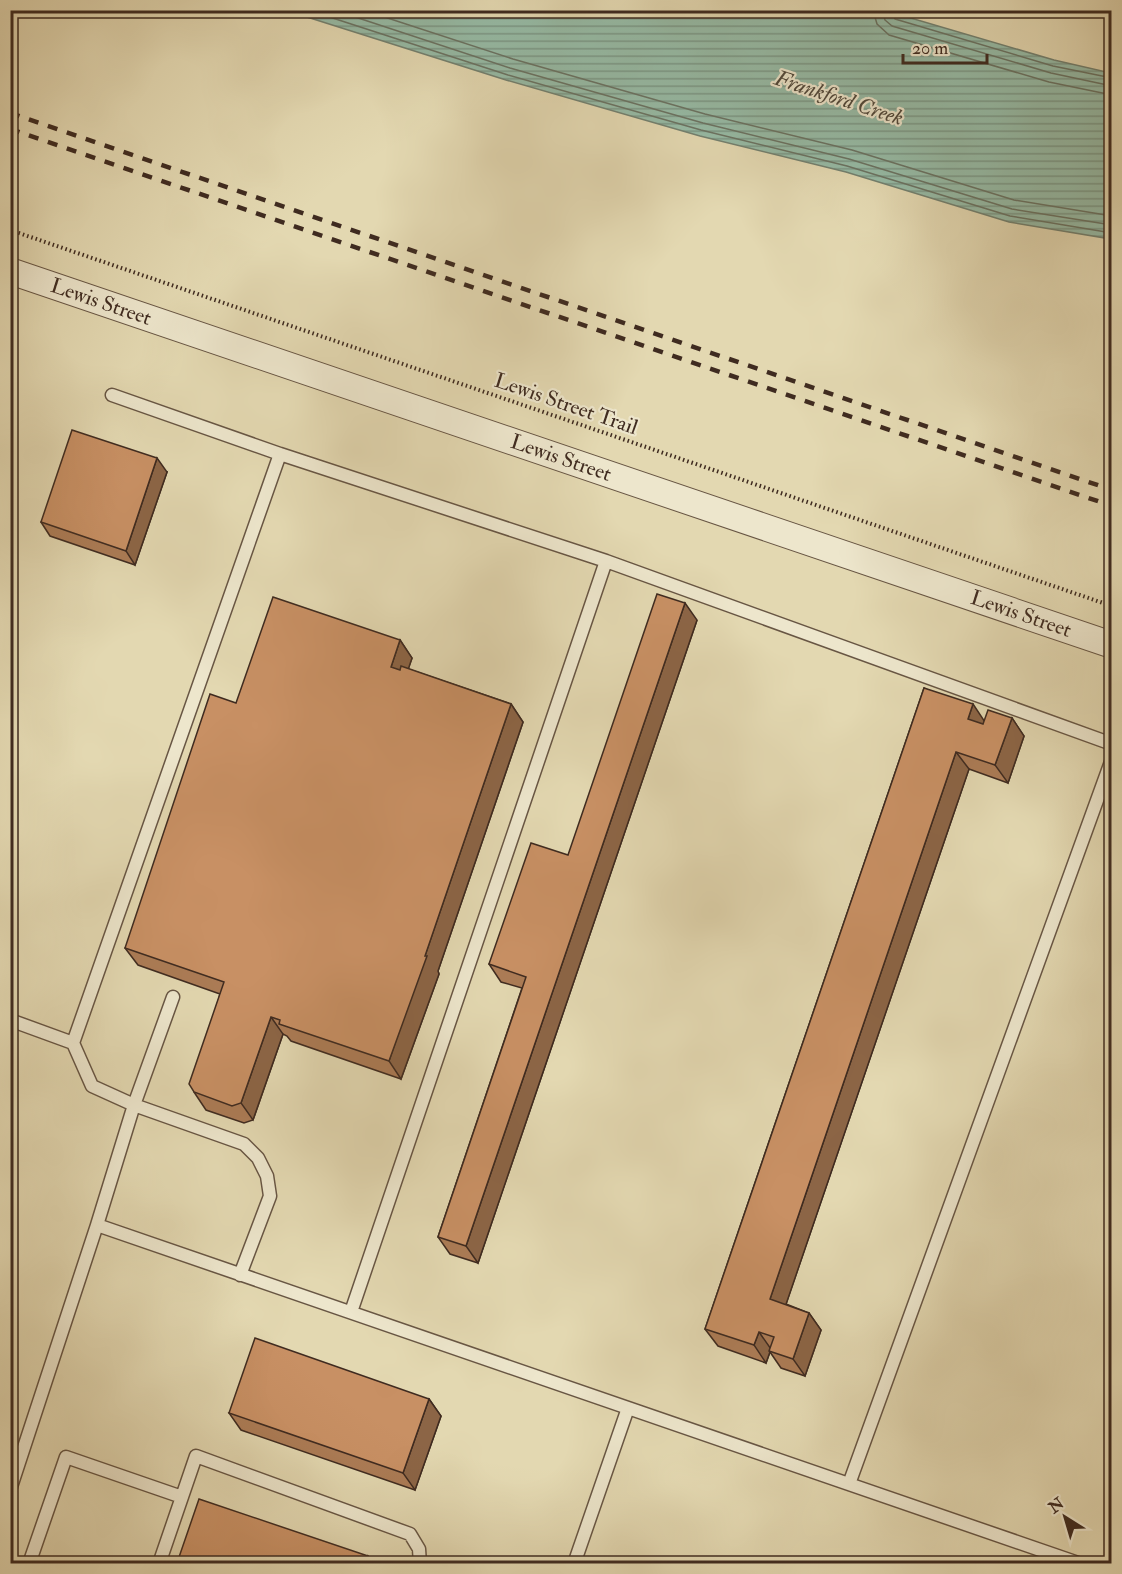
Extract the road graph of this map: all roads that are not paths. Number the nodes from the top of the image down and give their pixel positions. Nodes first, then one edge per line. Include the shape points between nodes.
1 (10, 271) edge
2 (111, 395) dead end
3 (280, 454) junction
4 (606, 561) junction
5 (1112, 645) edge
6 (1112, 744) edge
7 (1112, 759) edge
8 (173, 998) dead end
9 (10, 1020) edge
10 (73, 1043) junction
11 (135, 1105) junction
12 (97, 1225) junction
13 (240, 1275) junction
14 (351, 1312) junction
15 (628, 1408) junction
16 (849, 1484) junction
17 (11, 1485) edge
18 (182, 1497) junction
19 (29, 1563) edge
20 (159, 1563) edge
21 (420, 1563) edge
22 (574, 1563) edge
23 (1081, 1563) edge

1 - 5 street, Lewis Street
2 - 3 lane
3 - 4 lane
3 - 10 lane
4 - 6 lane
4 - 14 lane
7 - 16 lane
8 - 11 lane
9 - 10 lane
10 - 11 lane via 92,1086
11 - 12 lane
11 - 13 lane via 244,1144 258,1158 267,1176 270,1196
12 - 13 lane
12 - 17 lane
13 - 14 lane
14 - 15 lane
15 - 16 lane
15 - 22 lane
16 - 23 lane
18 - 19 lane via 66,1457
18 - 20 lane
18 - 21 lane via 196,1455 410,1534

